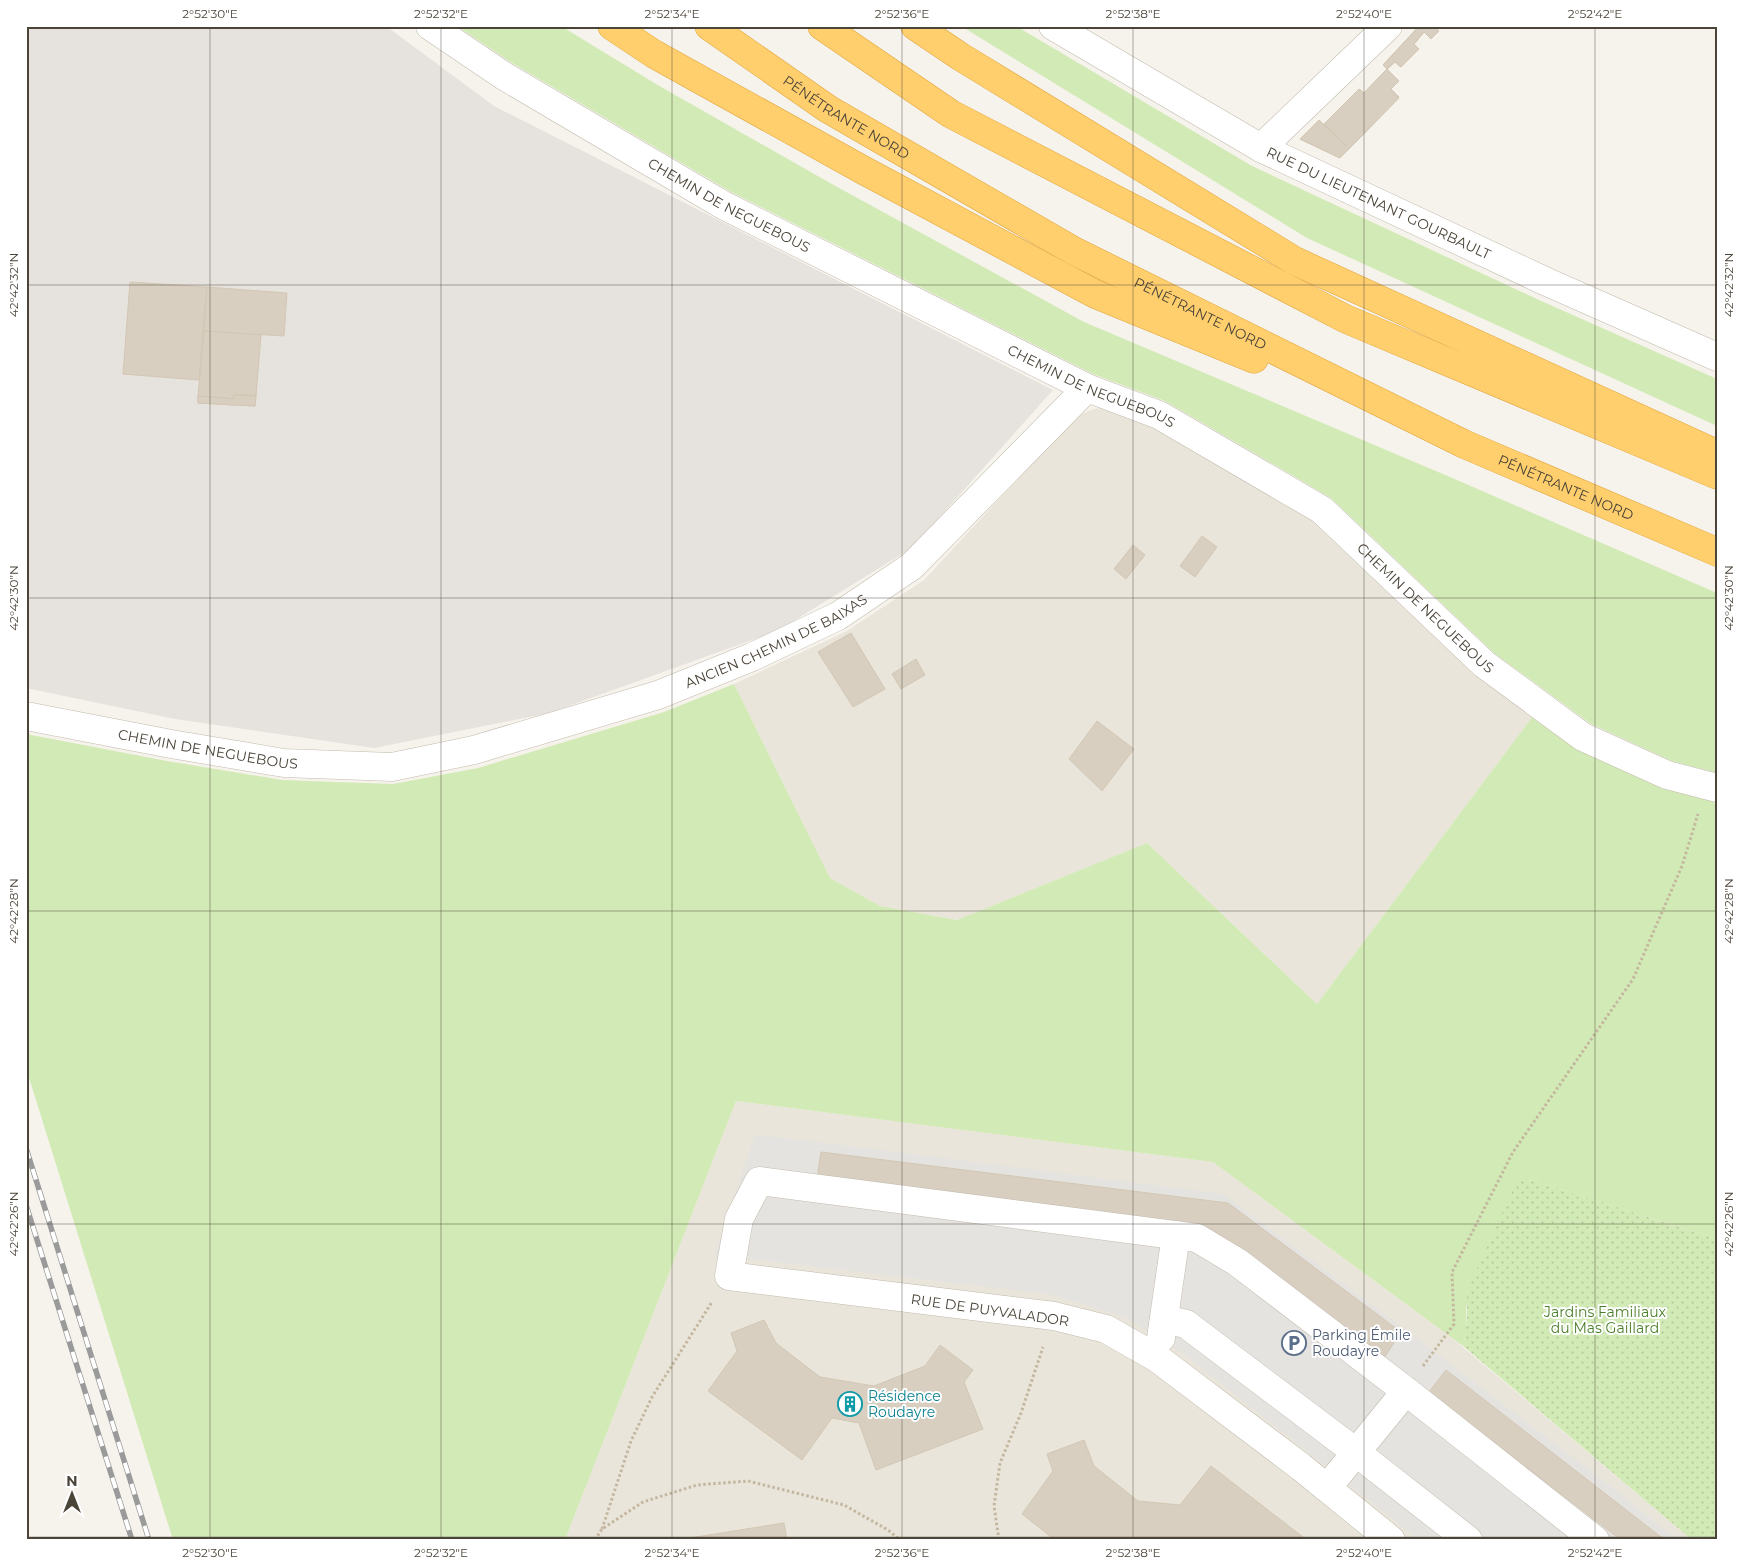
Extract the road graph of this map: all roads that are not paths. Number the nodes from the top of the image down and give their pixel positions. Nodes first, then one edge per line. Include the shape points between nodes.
1 (430, 26) edge
2 (612, 26) edge
3 (709, 26) edge
4 (822, 26) edge
5 (915, 26) edge
6 (1053, 26) edge
7 (1388, 26) edge
8 (1261, 148) junction
9 (1717, 357) edge
10 (1086, 388) junction
11 (1464, 444) junction
12 (1717, 454) edge
13 (1717, 475) edge
14 (1717, 553) edge
15 (26, 716) edge
16 (392, 767) joint
17 (1711, 786) edge
18 (1176, 1235) junction
19 (1164, 1319) junction
20 (1157, 1358) junction
21 (1406, 1391) junction
22 (1357, 1453) junction
23 (1327, 1488) junction
24 (1392, 1540) edge
25 (1468, 1540) edge
26 (1595, 1540) edge

1 - 10 street, CHEMIN DE NEGUEBOUS via 504,76 723,205
2 - 11 highway via 654,54 854,165 1095,294
3 - 11 highway, PÉNÉTRANTE NORD via 828,109 1074,251
4 - 13 highway via 951,114 1346,318
5 - 12 highway via 1295,260
6 - 8 street, RUE DU LIEUTENANT GOURBAULT
7 - 8 street
8 - 9 street, RUE DU LIEUTENANT GOURBAULT via 1538,278
10 - 16 street, ANCIEN CHEMIN DE BAIXAS via 912,566 838,616 752,657 658,696 474,750
10 - 17 street, CHEMIN DE NEGUEBOUS via 1159,416 1322,510 1484,664 1584,737 1667,776
11 - 14 highway, PÉNÉTRANTE NORD
15 - 16 street, CHEMIN DE NEGUEBOUS via 284,762
18 - 19 street
18 - 20 street, RUE DE PUYVALADOR via 759,1180 739,1219 729,1276 1054,1316 1106,1329
18 - 21 street via 1198,1238 1237,1262
19 - 20 street
19 - 22 street via 1186,1324
20 - 23 street, RUE DE PUYVALADOR
21 - 22 street
21 - 26 street
22 - 23 street
22 - 25 street
23 - 24 street, RUE DE PUYVALADOR

